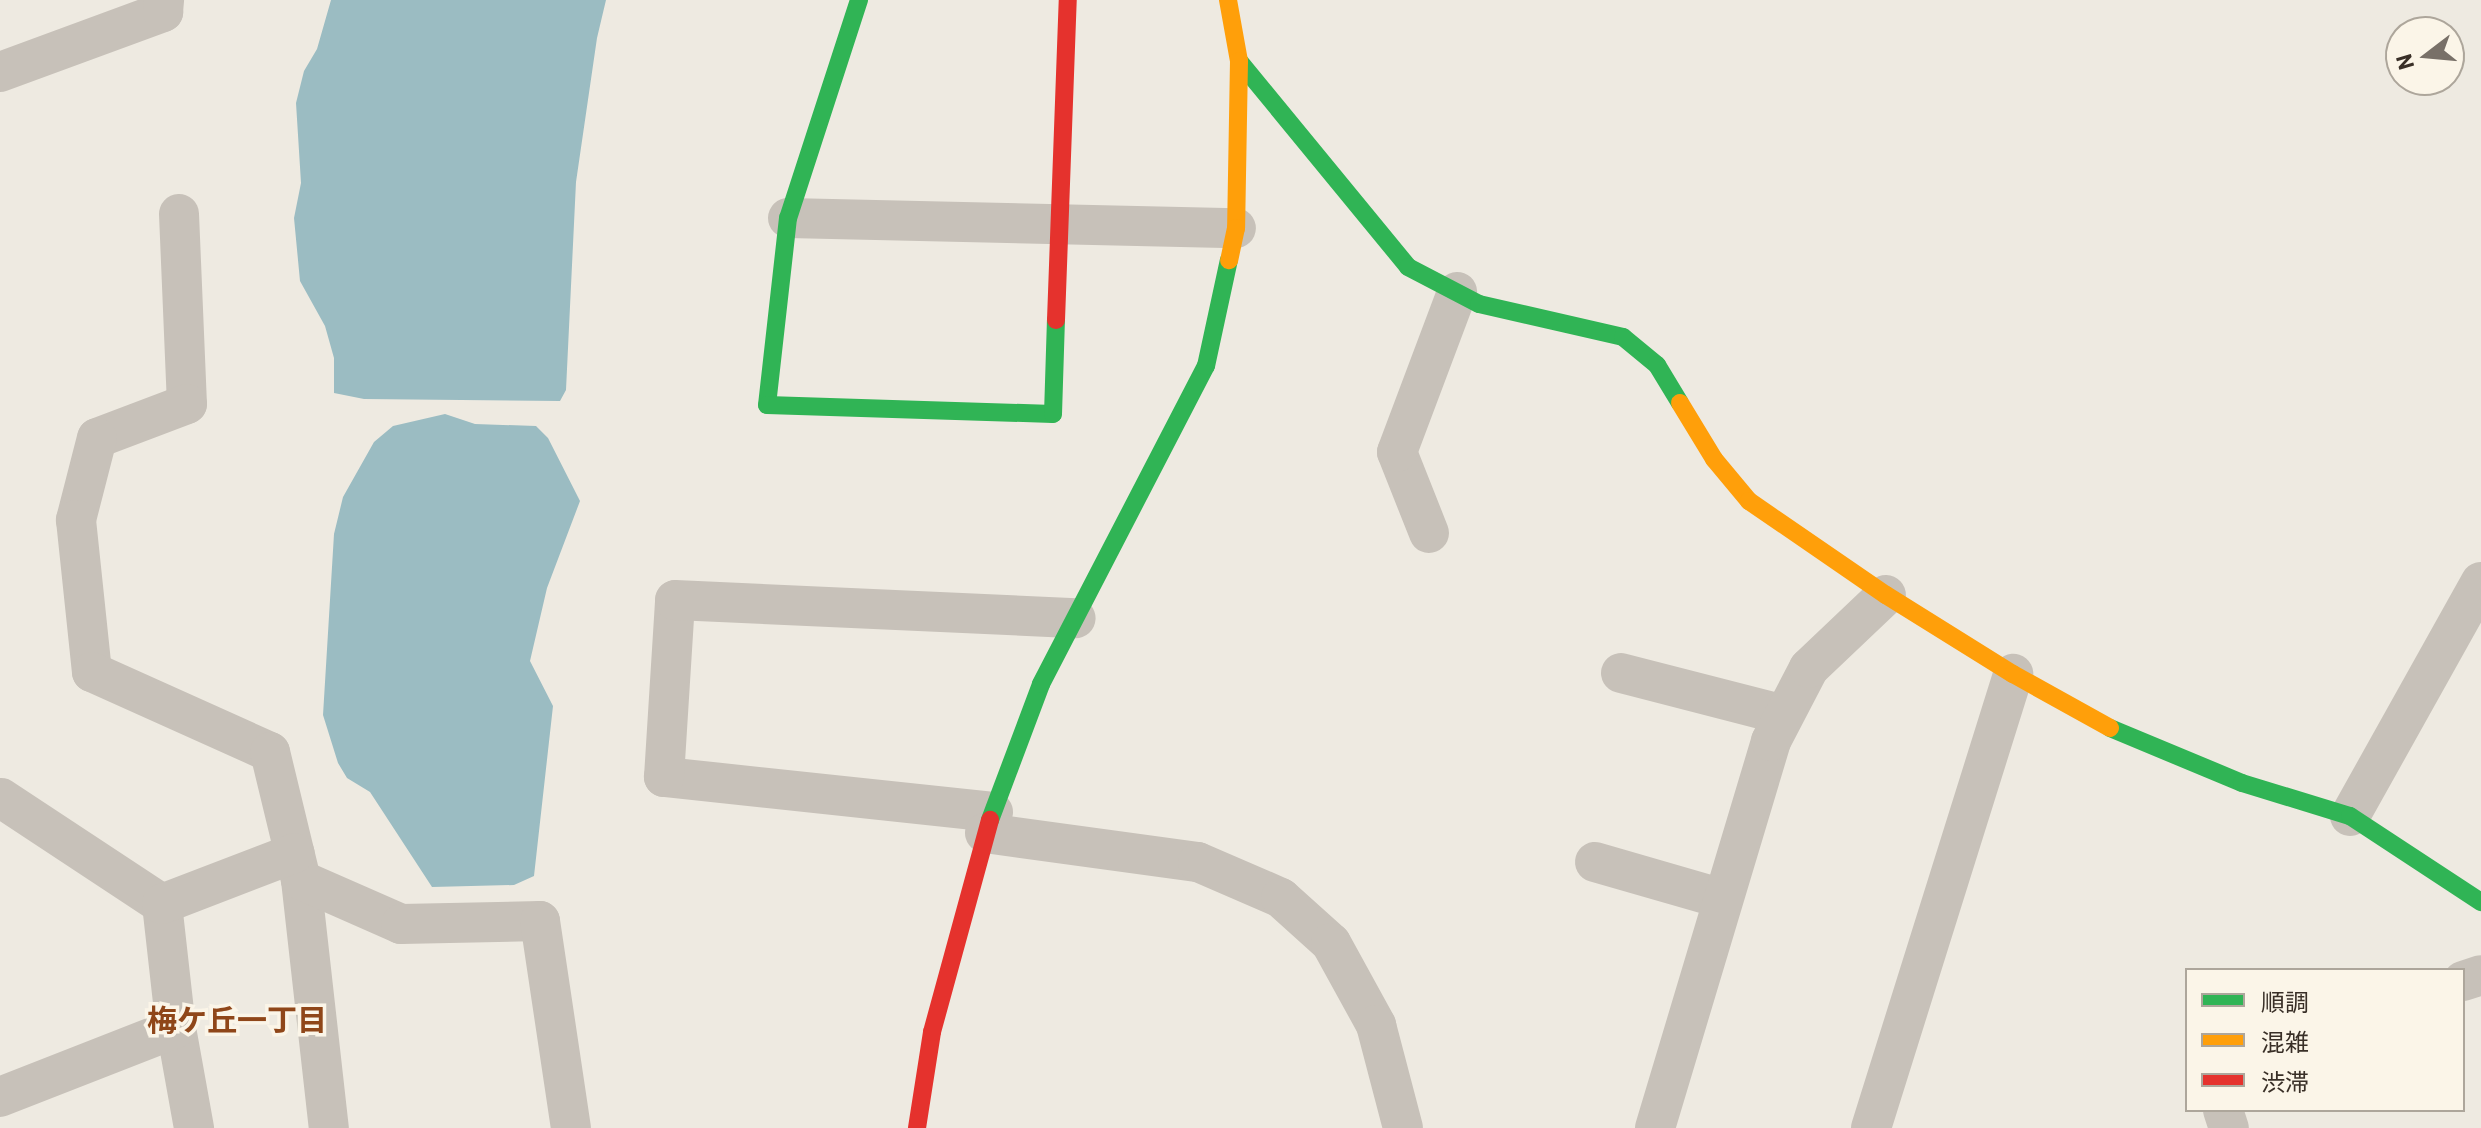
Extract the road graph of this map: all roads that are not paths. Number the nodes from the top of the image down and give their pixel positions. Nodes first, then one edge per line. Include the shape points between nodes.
1 (164, 0) edge
2 (859, 0) edge
3 (1068, 0) edge
4 (1228, 0) edge
5 (1239, 61) junction
6 (0, 72) edge
7 (179, 214) dead end
8 (788, 218) junction
9 (1062, 222) junction
10 (1236, 228) junction
11 (1457, 292) junction
12 (1429, 533) dead end
13 (2481, 582) edge
14 (1886, 595) junction
15 (1076, 618) junction
16 (1621, 673) dead end
17 (2013, 674) junction
18 (1784, 715) junction
19 (0, 797) edge
20 (2350, 816) junction
21 (989, 823) junction
22 (0, 836) edge
23 (1595, 862) dead end
24 (298, 866) junction
25 (1723, 899) junction
26 (2481, 902) edge
27 (162, 904) junction
28 (176, 1028) junction
29 (0, 1097) edge
30 (194, 1128) edge
31 (329, 1128) edge
32 (571, 1128) edge
33 (917, 1128) edge
34 (1403, 1128) edge
35 (1655, 1128) edge
36 (1871, 1128) edge

1 - 6 street via 163,12
2 - 8 street
3 - 9 street
4 - 5 street
5 - 10 street
5 - 11 street via 1408,267
7 - 24 street via 187,404 97,438 76,520 92,672 270,752
8 - 9 street
8 - 9 street via 767,405 1053,414
9 - 10 street
10 - 15 street via 1206,366
11 - 12 street via 1397,452
11 - 14 street via 1479,304 1623,337 1657,365 1714,459 1749,501
13 - 20 street
14 - 17 street
14 - 18 street via 1809,668
15 - 21 street via 1041,684
15 - 21 street via 675,600 664,777
16 - 18 street
17 - 20 street via 2107,727 2242,783
17 - 36 street
18 - 25 street via 1771,741
19 - 22 street via 14,830
19 - 27 street
20 - 26 street
21 - 33 street via 932,1032
21 - 34 street via 1198,862 1281,898 1331,943 1376,1025
23 - 25 street
24 - 27 street
24 - 31 street
24 - 32 street via 401,924 540,921
25 - 35 street
27 - 28 street
28 - 29 street
28 - 30 street

